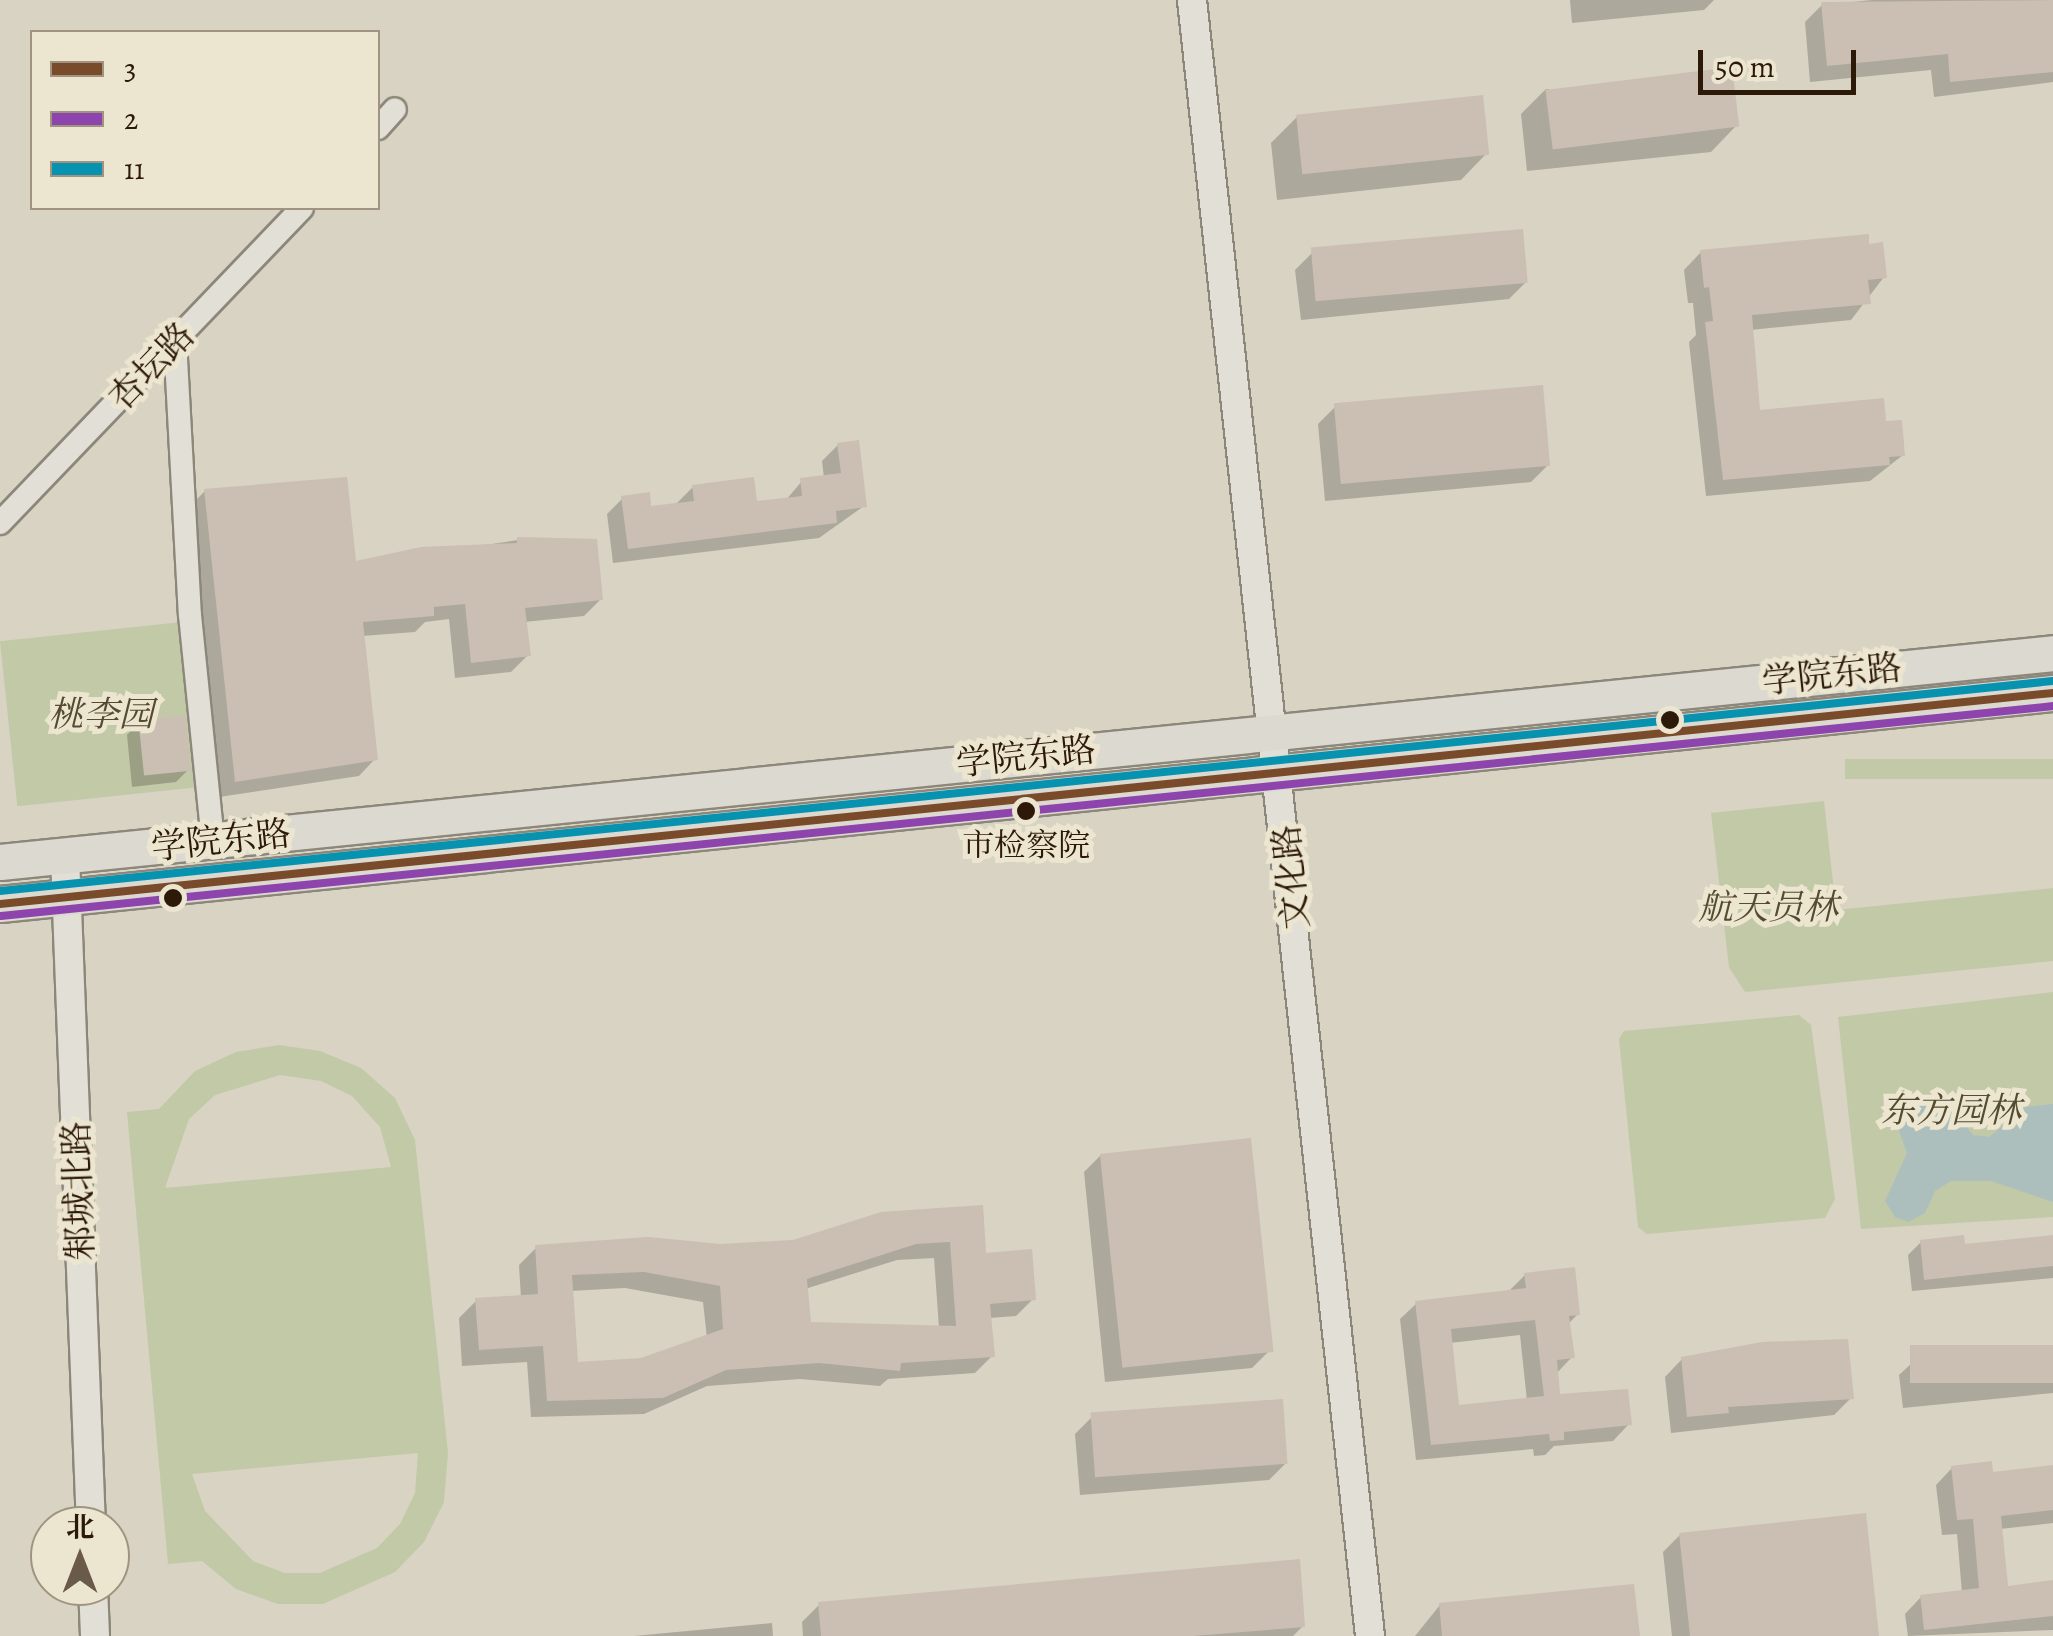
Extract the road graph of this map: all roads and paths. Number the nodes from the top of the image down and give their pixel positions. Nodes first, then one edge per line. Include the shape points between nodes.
1 (1192, 0) edge
2 (396, 109) dead end
3 (380, 126) edge
4 (300, 210) edge
5 (175, 340) junction
6 (0, 523) edge
7 (2053, 653) edge
8 (2053, 693) edge
9 (1275, 730) junction
10 (1280, 772) junction
11 (213, 840) junction
12 (65, 856) junction
13 (0, 862) edge
14 (66, 897) junction
15 (0, 904) edge
16 (90, 1506) edge
17 (95, 1606) edge
18 (96, 1636) edge
19 (1370, 1636) edge

1 - 9 street, 文化路
2 - 3 street
4 - 5 street, 杏坛路
5 - 6 street, 杏坛路
5 - 11 street via 190,615
7 - 9 main road, 学院东路
8 - 10 main road, 学院东路
9 - 10 street, 文化路
9 - 11 main road, 学院东路
10 - 14 main road, 学院东路
10 - 19 street, 文化路
11 - 12 main road, 学院东路
12 - 13 main road, 学院东路
12 - 14 street, 邾城北路
14 - 15 main road, 学院东路
14 - 16 street, 邾城北路
17 - 18 street

